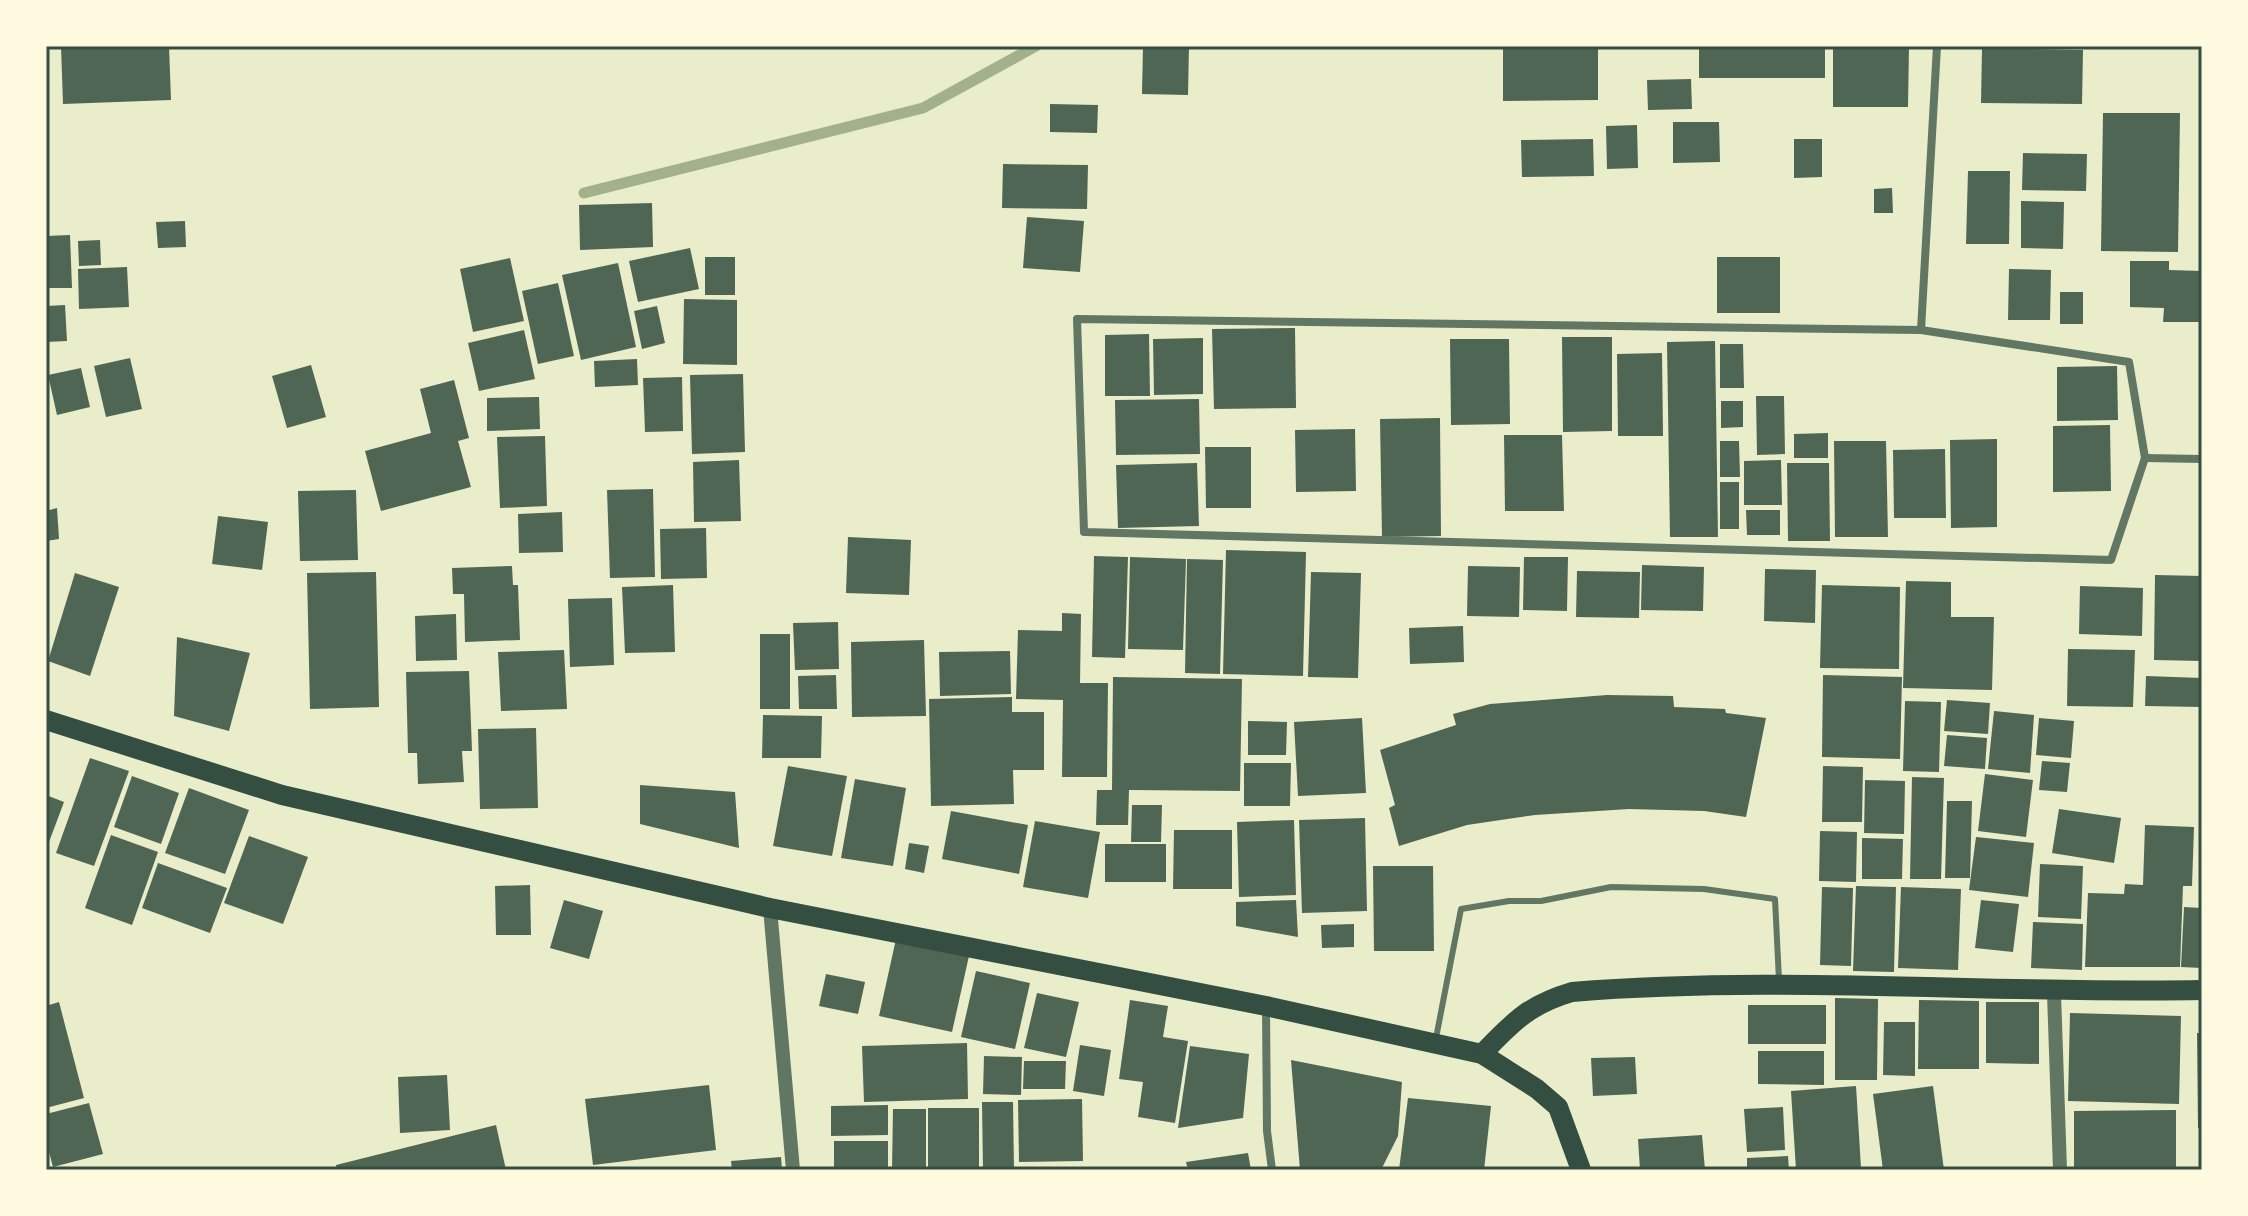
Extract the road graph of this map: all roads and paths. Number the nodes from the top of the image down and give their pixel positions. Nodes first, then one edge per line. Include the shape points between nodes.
1 (1937, 46) edge
2 (1921, 330) junction
3 (2145, 458) junction
4 (2202, 459) edge
5 (46, 720) edge
6 (770, 908) junction
7 (1779, 984) junction
8 (2202, 990) edge
9 (2054, 993) junction
10 (1266, 1006) junction
11 (1436, 1042) junction
12 (1482, 1054) junction
13 (793, 1170) edge
14 (1272, 1170) edge
15 (1581, 1170) edge
16 (2060, 1170) edge

1 - 2 street
2 - 3 street via 2129,362
2 - 3 street via 1077,319 1084,532 2111,560
3 - 4 street
5 - 6 main road via 282,795
6 - 10 main road
6 - 13 street
7 - 9 main road
7 - 11 lane via 1775,899 1704,889 1611,887 1461,909
7 - 12 main road via 1572,992 1520,1014
8 - 9 main road
9 - 16 street
10 - 11 main road
10 - 14 street
11 - 12 main road
12 - 15 main road via 1558,1107

